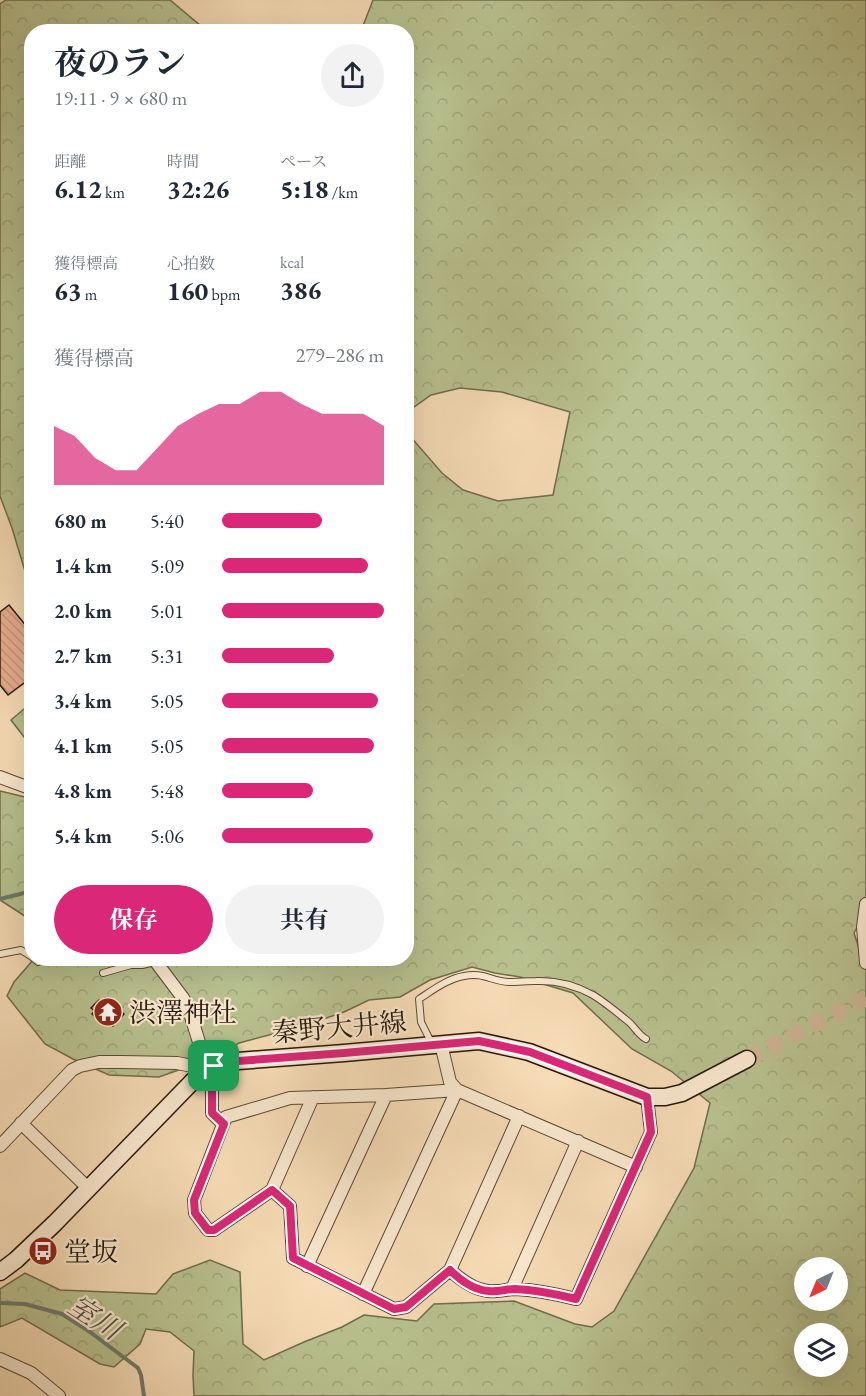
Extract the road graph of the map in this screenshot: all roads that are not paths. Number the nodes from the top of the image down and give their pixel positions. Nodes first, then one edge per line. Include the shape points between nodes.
1 (0, 777) edge
2 (24, 786) edge
3 (866, 904) edge
4 (24, 952) edge
5 (0, 954) edge
6 (866, 963) edge
7 (128, 966) edge
8 (159, 966) edge
9 (103, 973) dead end
10 (646, 1039) dead end
11 (437, 1044) junction
12 (747, 1059) tunnel mouth
13 (207, 1069) junction
14 (457, 1090) junction
15 (386, 1095) junction
16 (313, 1097) junction
17 (647, 1097) junction
18 (519, 1116) junction
19 (21, 1123) junction
20 (224, 1124) junction
21 (578, 1141) junction
22 (0, 1146) edge
23 (636, 1167) junction
24 (89, 1189) junction
25 (272, 1190) junction
26 (307, 1266) junction
27 (450, 1270) junction
28 (0, 1272) edge
29 (512, 1289) junction
30 (363, 1294) junction
31 (0, 1359) edge
32 (59, 1396) edge

1 - 2 street
3 - 6 street
4 - 5 lane
7 - 9 lane
8 - 13 street via 189,1010
10 - 11 lane via 609,1006 572,985 507,982 475,975 450,980 419,999 421,1022
11 - 13 main road, 秦野大井線 via 238,1061
11 - 14 street via 450,1082
11 - 17 main road, 秦野大井線 via 479,1041 530,1052
12 - 17 main road, 秦野大井線 via 682,1093
13 - 19 street via 177,1063 99,1062 80,1066
13 - 20 street via 212,1084 212,1113
13 - 24 main road, 秦野大井線
14 - 15 street
14 - 18 street
14 - 30 street
15 - 16 street
15 - 26 street
16 - 20 street via 290,1098 226,1117
16 - 25 street
17 - 23 street via 651,1132
18 - 21 street
18 - 27 street
19 - 22 street
19 - 24 street
20 - 25 street via 194,1200 195,1213 202,1224 214,1230
21 - 23 street
21 - 29 street
23 - 29 street via 576,1299
24 - 28 main road, 秦野大井線
25 - 26 street via 290,1206 293,1258
26 - 30 street
27 - 29 street via 480,1290
27 - 30 street via 406,1307 394,1309
31 - 32 street via 31,1373

